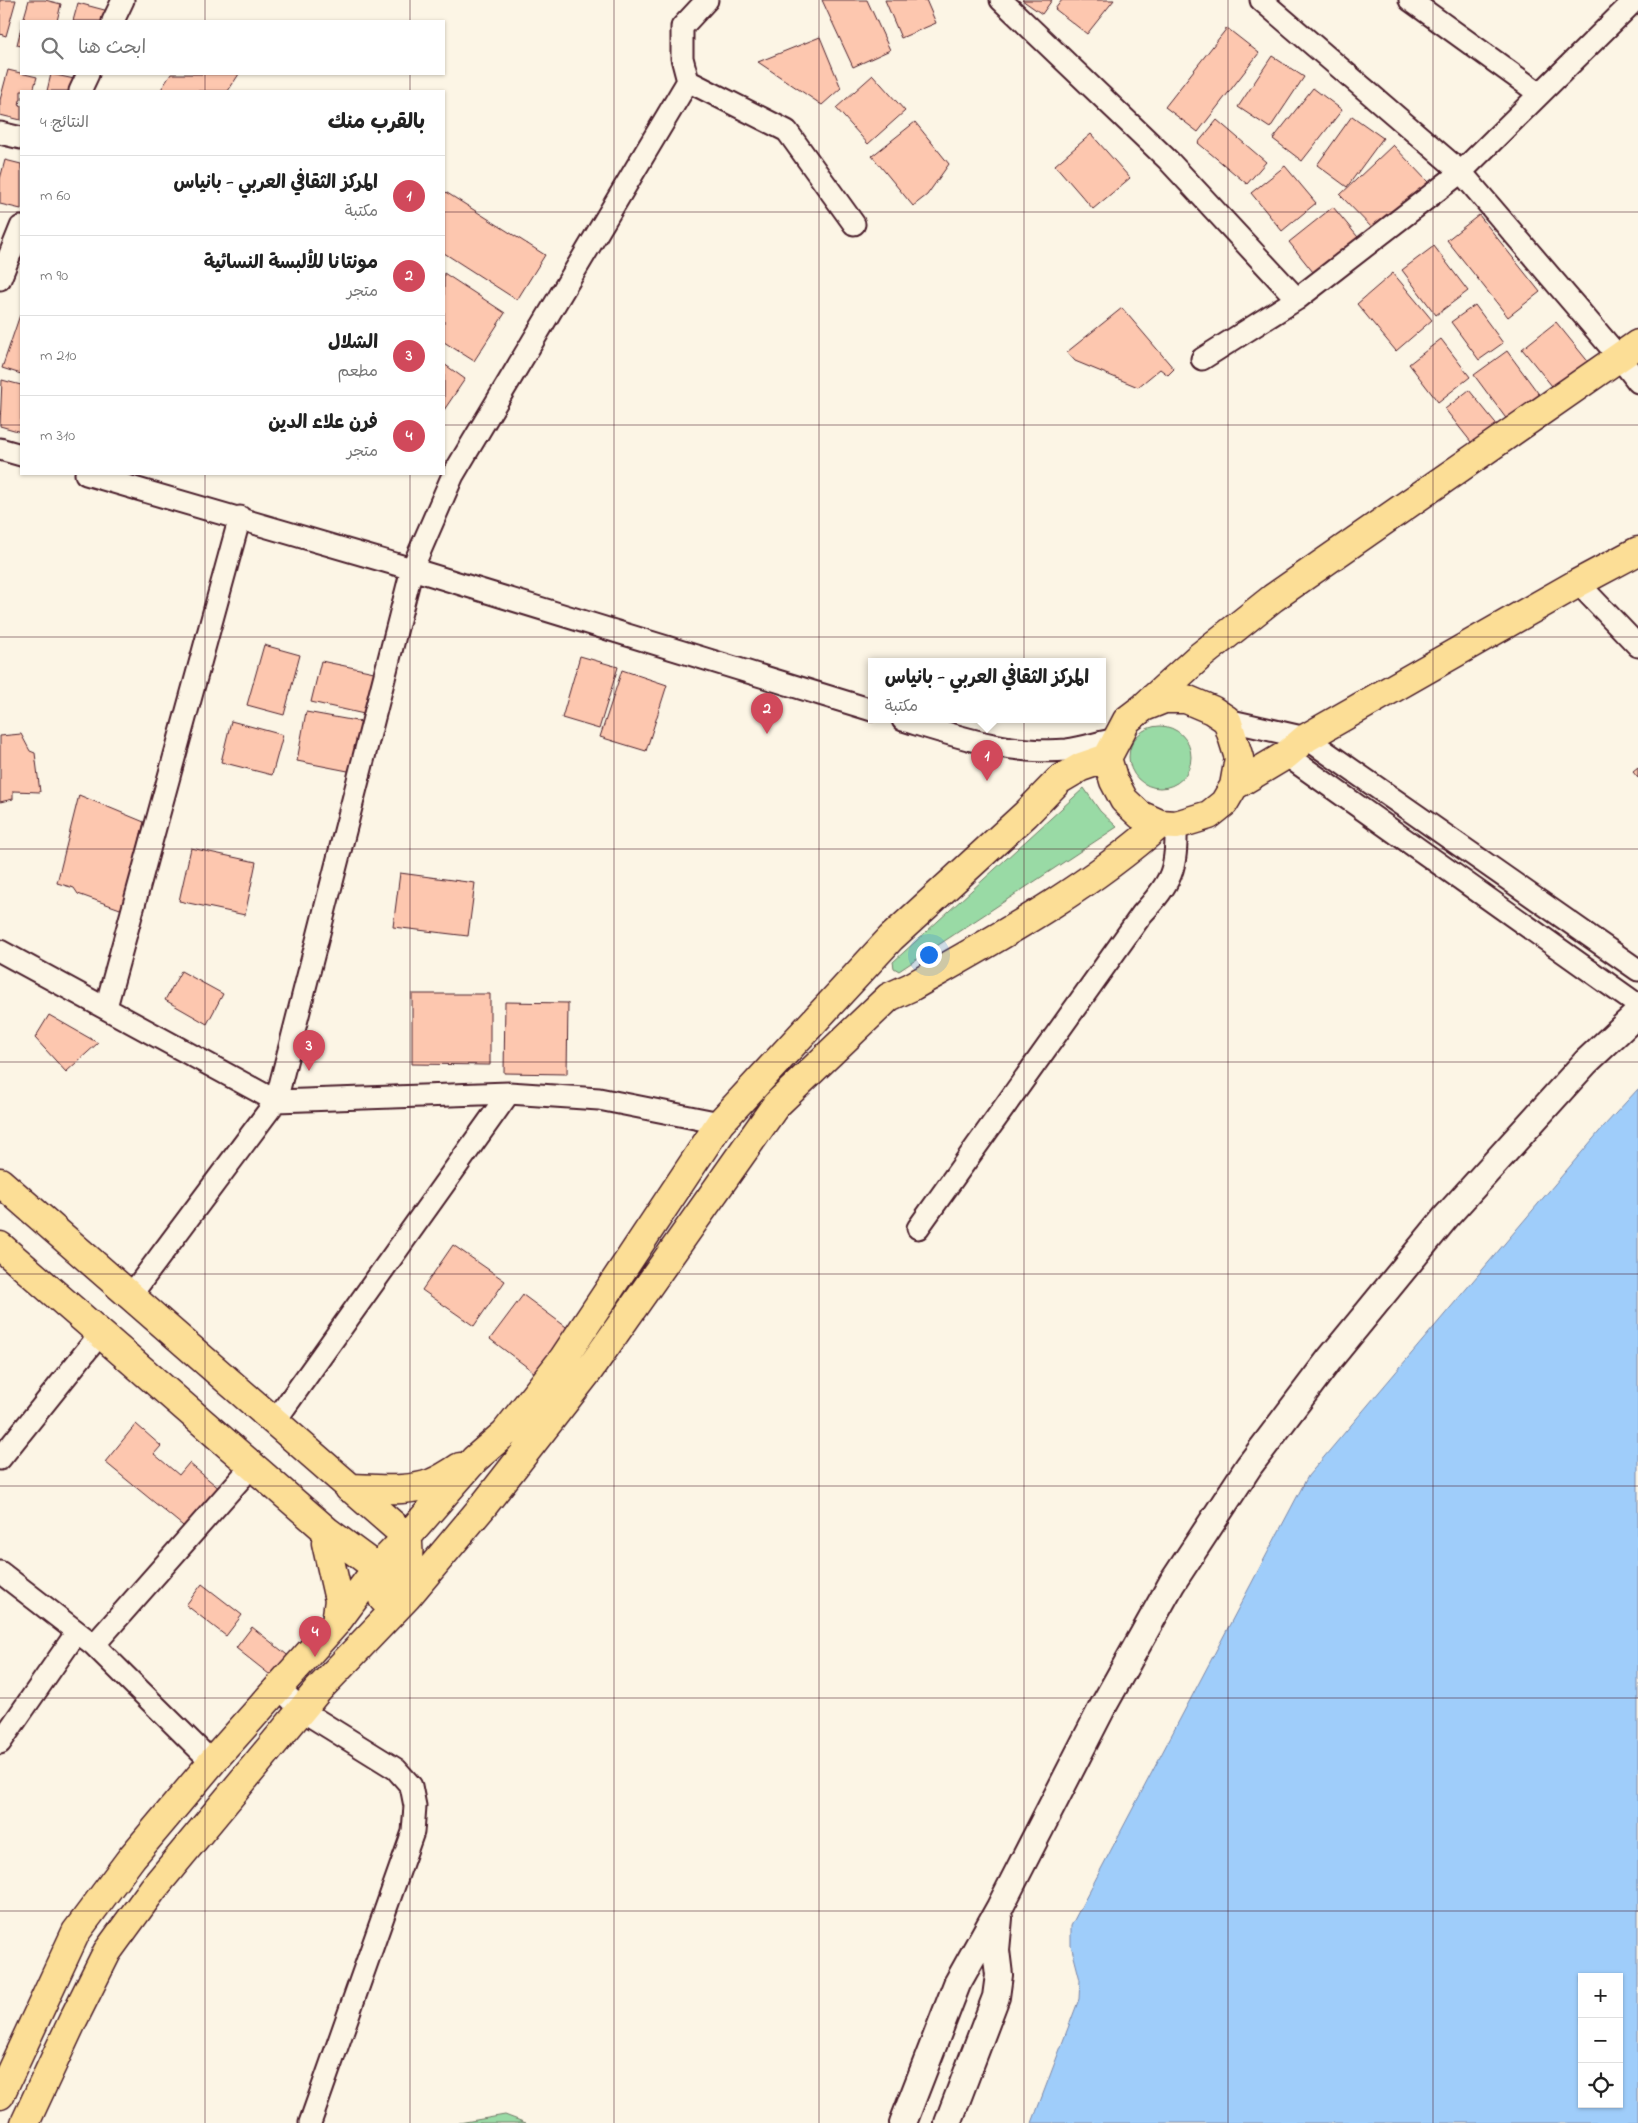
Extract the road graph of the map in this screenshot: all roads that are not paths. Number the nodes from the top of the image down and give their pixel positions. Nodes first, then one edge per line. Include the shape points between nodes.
1 (123, 0) edge
2 (706, 0) edge
3 (1001, 0) edge
4 (1262, 0) edge
5 (1410, 0) edge
6 (1635, 0) edge
7 (113, 20) edge
8 (88, 75) edge
9 (688, 81) junction
10 (80, 90) edge
11 (1540, 94) junction
12 (0, 133) edge
13 (20, 138) edge
14 (1461, 172) junction
15 (854, 224) dead end
16 (20, 229) edge
17 (0, 279) edge
18 (1297, 299) junction
19 (1629, 350) edge
20 (1202, 359) dead end
21 (1638, 382) edge
22 (0, 449) edge
23 (20, 455) edge
24 (90, 475) edge
25 (240, 517) junction
26 (1638, 550) edge
27 (412, 569) junction
28 (1578, 583) junction
29 (1638, 646) edge
30 (1144, 706) junction
31 (868, 709) edge
32 (1227, 720) junction
33 (913, 723) edge
34 (1296, 747) junction
35 (1111, 749) junction
36 (1234, 786) junction
37 (1168, 824) junction
38 (0, 951) edge
39 (1638, 970) edge
40 (860, 972) junction
41 (889, 997) junction
42 (1638, 1005) edge
43 (106, 1007) junction
44 (1638, 1013) edge
45 (509, 1093) junction
46 (276, 1101) junction
47 (720, 1123) junction
48 (0, 1182) edge
49 (918, 1228) dead end
50 (0, 1246) edge
51 (131, 1295) junction
52 (100, 1334) junction
53 (275, 1421) junction
54 (0, 1459) edge
55 (475, 1459) junction
56 (251, 1466) junction
57 (349, 1488) junction
58 (484, 1505) junction
59 (327, 1531) junction
60 (407, 1537) junction
61 (408, 1564) junction
62 (377, 1568) junction
63 (0, 1572) edge
64 (336, 1623) junction
65 (86, 1639) junction
66 (280, 1688) junction
67 (310, 1700) junction
68 (0, 1743) edge
69 (212, 1762) junction
70 (1000, 1907) junction
71 (0, 2095) edge
72 (25, 2123) edge
73 (310, 2123) edge
74 (903, 2123) edge
75 (948, 2123) edge

1 - 7 street
2 - 9 street via 682,27 682,58
3 - 18 street via 1168,160
4 - 14 street
5 - 11 street
6 - 11 street
8 - 10 street
9 - 15 street via 787,131
9 - 27 street via 453,474
11 - 14 street
12 - 13 street
14 - 18 street
14 - 19 street
16 - 17 street
18 - 20 street
19 - 21 street
19 - 30 main road via 1274,598 1199,656
22 - 23 street
24 - 25 street
25 - 27 street
25 - 43 street
26 - 28 main road
27 - 31 street
27 - 46 street
28 - 29 street
28 - 34 main road
30 - 32 main road via 1164,699 1186,699
30 - 35 main road via 1127,720
32 - 34 street
32 - 36 main road via 1239,758
33 - 35 street via 1012,749
34 - 36 main road
34 - 39 street
34 - 42 street
35 - 37 main road via 1114,781 1124,800 1140,815
35 - 40 main road via 1059,780 891,938
36 - 37 main road via 1224,803 1210,816
37 - 41 main road via 1038,914
37 - 49 street via 1177,854 1162,892 1142,914
38 - 43 street
40 - 41 main road
40 - 47 main road
41 - 58 main road via 776,1105 587,1373
43 - 46 street
44 - 70 street via 1586,1062 1446,1217 1329,1360 1249,1466 1172,1583 1100,1710
45 - 46 street
45 - 47 street via 599,1099
45 - 53 street
46 - 51 street
47 - 55 main road via 563,1359 505,1433
48 - 51 main road
50 - 52 main road
51 - 53 main road
52 - 54 street
52 - 56 main road
53 - 57 main road
55 - 57 main road via 433,1483 417,1488
55 - 60 main road
56 - 59 main road
56 - 65 street
57 - 60 main road
58 - 61 main road via 457,1519 434,1544
58 - 67 main road via 407,1597
59 - 62 main road
59 - 64 main road via 326,1542 339,1600
60 - 61 main road
60 - 62 main road
61 - 62 main road
61 - 67 main road via 358,1631 326,1664
62 - 64 main road
63 - 65 street
64 - 66 main road
65 - 68 street
65 - 69 street
66 - 67 street
66 - 69 main road
67 - 72 main road via 153,1889 107,1952
67 - 73 street via 396,1769 411,1786 415,1806 413,1832
69 - 71 main road via 132,1857 76,1932
70 - 74 street via 956,1984
70 - 75 street via 996,1997

